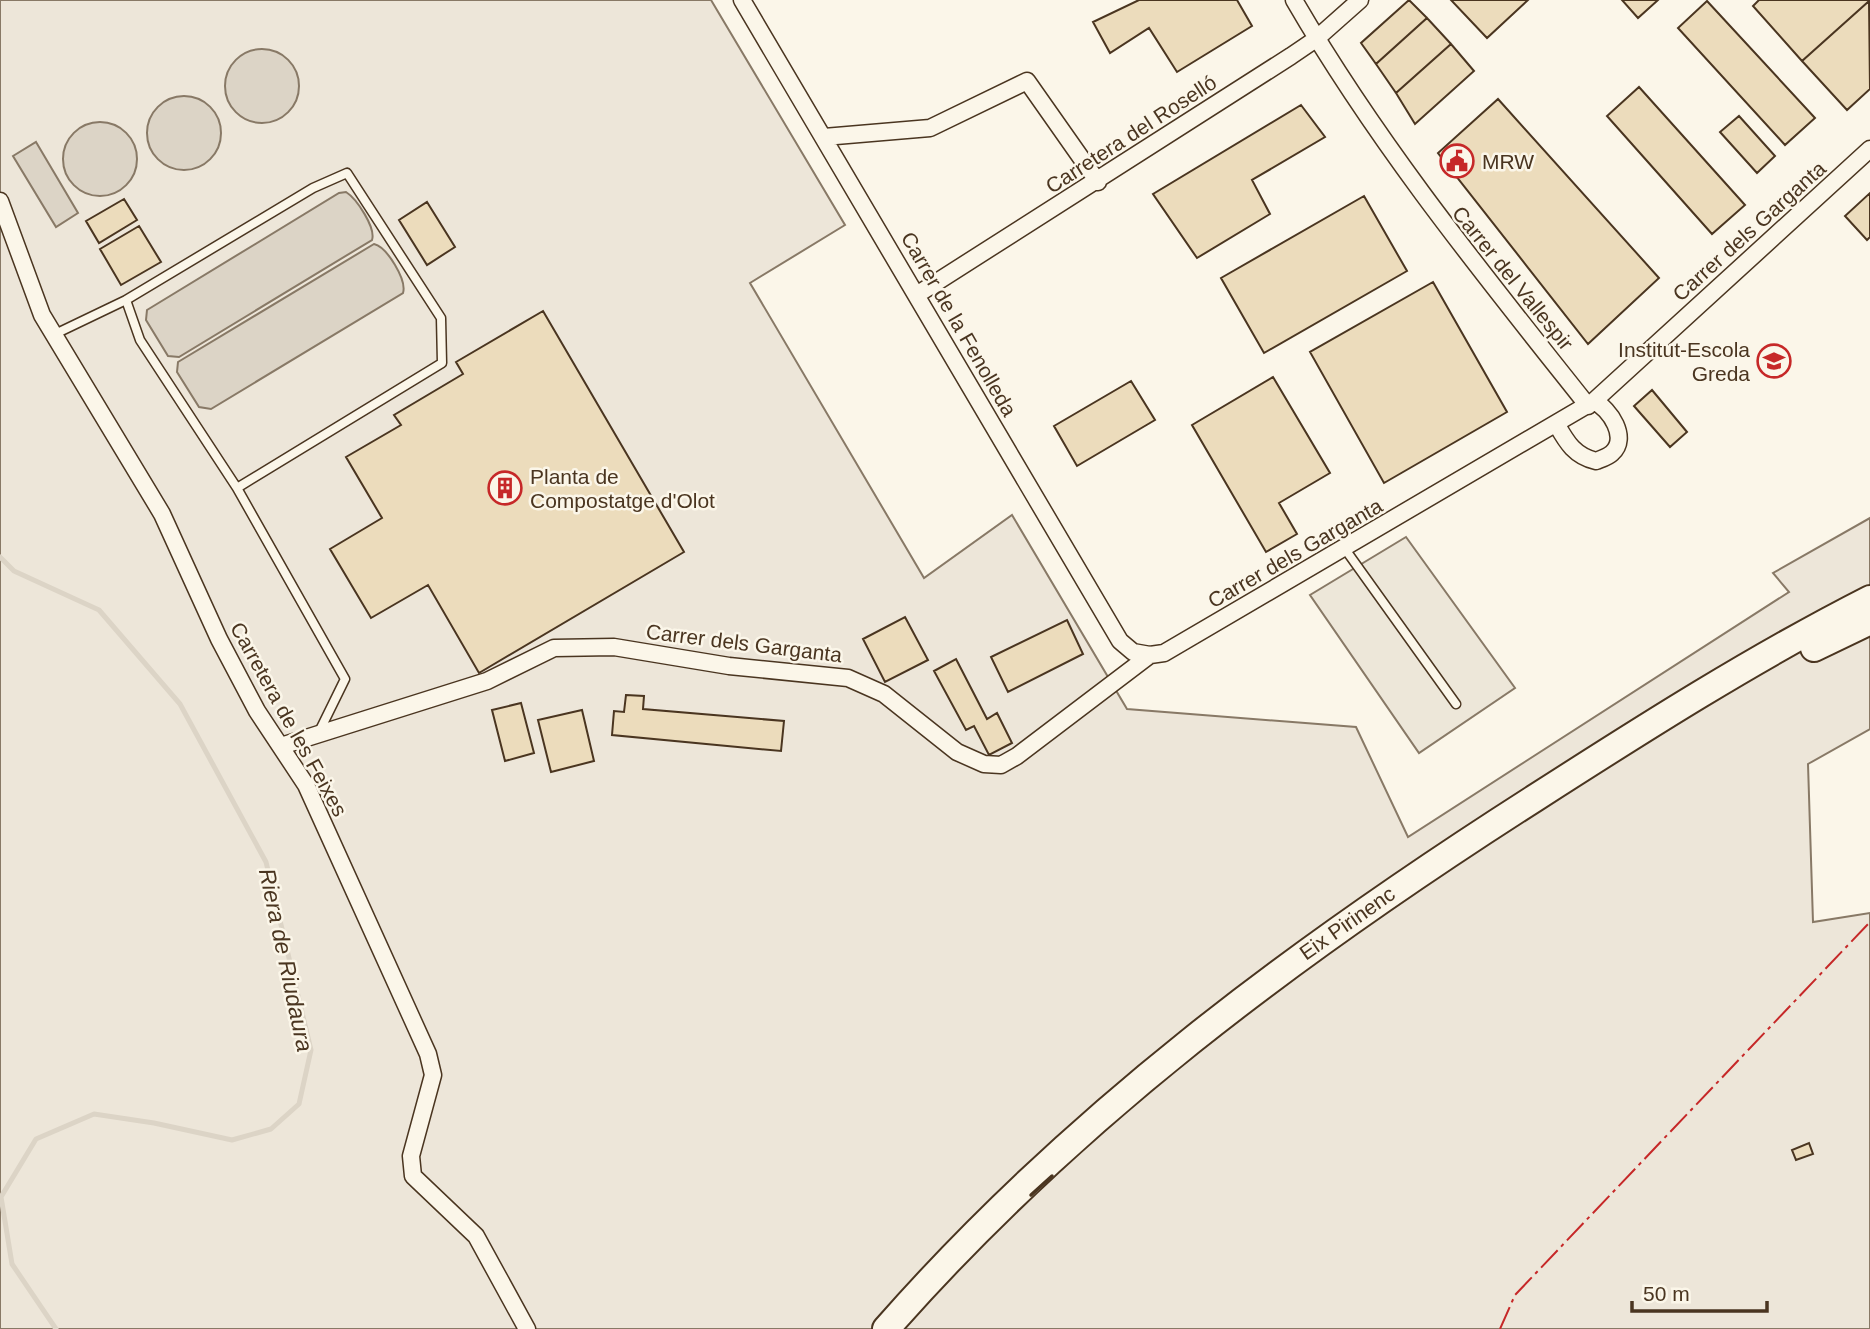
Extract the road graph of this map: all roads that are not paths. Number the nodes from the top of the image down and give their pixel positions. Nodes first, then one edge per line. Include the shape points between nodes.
1 (743, 0) edge
2 (1294, 0) edge
3 (1360, 0) edge
4 (1316, 39) junction
5 (824, 137) junction
6 (1870, 149) edge
7 (1098, 182) junction
8 (0, 201) edge
9 (918, 294) junction
10 (126, 300) junction
11 (53, 335) junction
12 (1591, 403) junction
13 (1557, 425) junction
14 (237, 488) junction
15 (1345, 549) junction
16 (1870, 583) edge
17 (1870, 599) edge
18 (1870, 621) edge
19 (1787, 644) junction
20 (1150, 655) junction
21 (1456, 704) dead end
22 (318, 734) junction
23 (281, 746) junction
24 (1609, 750) junction
25 (527, 1329) edge
26 (886, 1329) edge

1 - 5 street, Carrer de la Fenolleda
2 - 4 street, Carrer del Vallespir
3 - 4 street, Carretera del Roselló
4 - 7 street, Carretera del Roselló
4 - 12 street, Carrer del Vallespir via 1427,204
5 - 7 street via 930,128 1027,81
5 - 9 street, Carrer de la Fenolleda
6 - 12 street, Carrer dels Garganta
7 - 9 street, Carretera del Roselló
8 - 11 street, Carretera de les Feixes
9 - 20 street, Carrer de la Fenolleda via 1120,641 1133,652
10 - 11 lane
10 - 14 lane via 140,340
10 - 14 lane via 313,188 347,173 441,318 442,363
11 - 23 street, Carretera de les Feixes via 162,514 219,639
12 - 13 street, Carrer dels Garganta
12 - 13 street via 1604,406 1614,421 1619,440 1613,453 1596,461 1582,457 1568,445
13 - 15 street, Carrer dels Garganta
14 - 22 lane via 345,679
15 - 20 street, Carrer dels Garganta via 1164,653
15 - 21 lane
16 - 19 main road via 1828,609
17 - 19 main road, Eix Pirinenc
18 - 24 main road via 1697,712
19 - 24 main road, Eix Pirinenc
20 - 22 street, Carrer dels Garganta via 1001,765 984,764 957,752 884,694 848,678 729,666 614,647 554,648 487,681
22 - 23 street, Carrer dels Garganta
23 - 25 street, Carretera de les Feixes via 333,842 432,1067 411,1156 413,1176 475,1236
24 - 26 main road, Eix Pirinenc via 1350,919 1174,1052 1097,1116 982,1224

